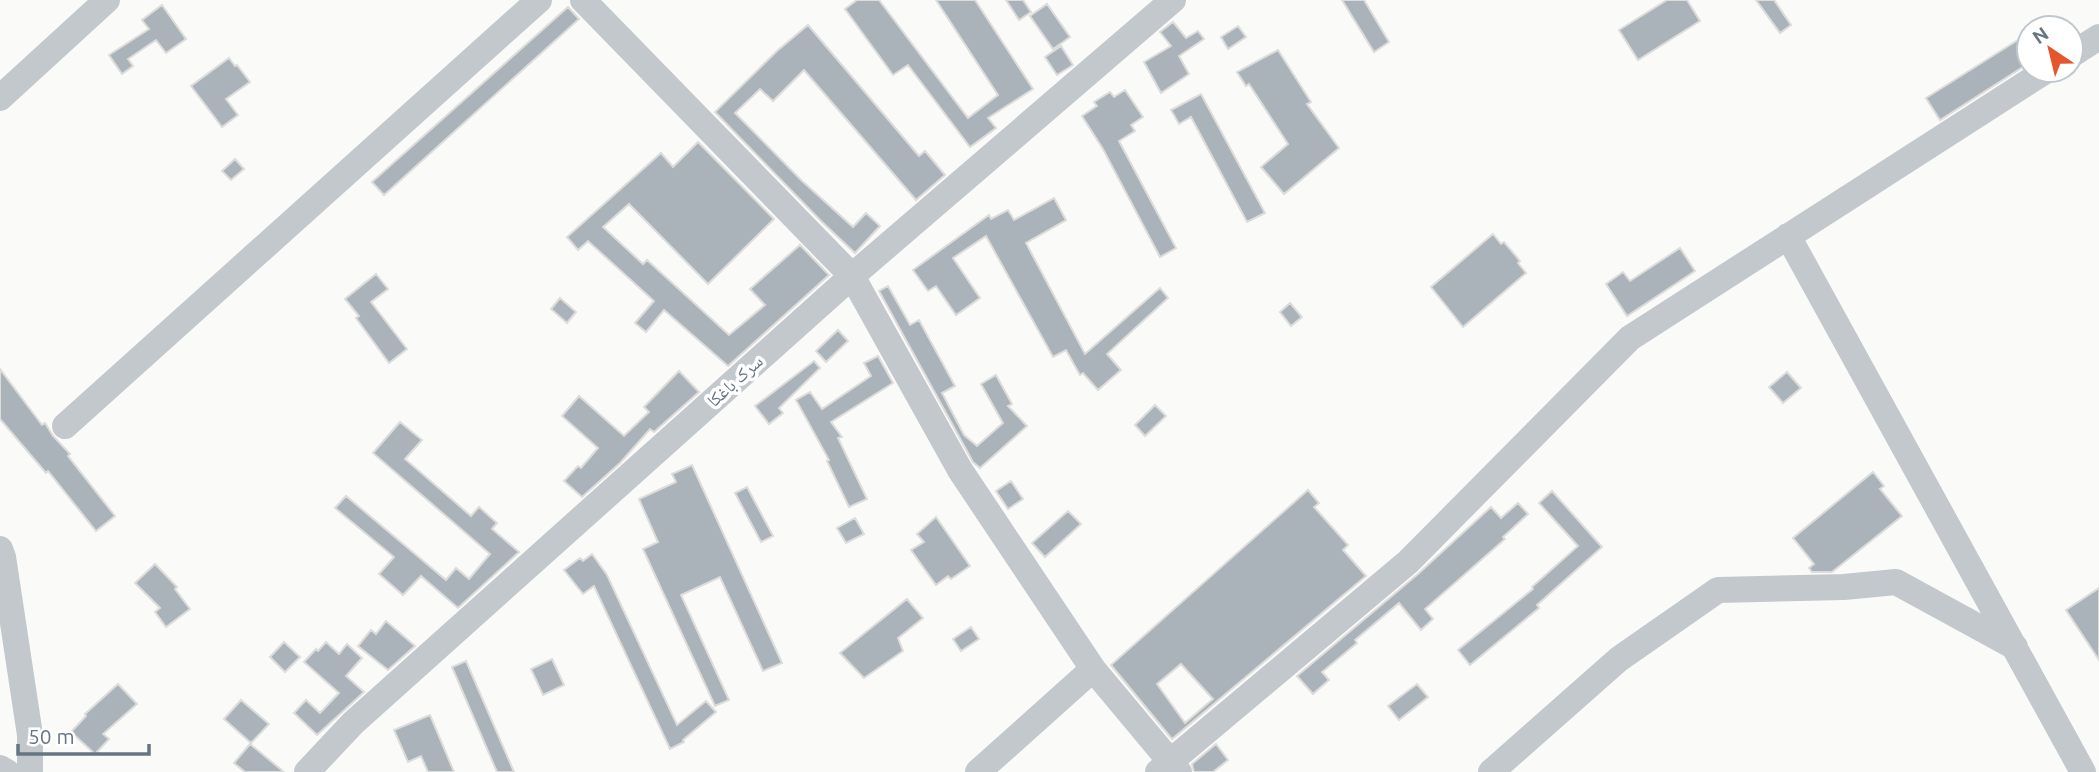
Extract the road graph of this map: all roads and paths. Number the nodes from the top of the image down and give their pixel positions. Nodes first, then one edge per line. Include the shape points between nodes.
1 (107, 0) edge
2 (539, 0) edge
3 (583, 0) edge
4 (1173, 0) edge
5 (2025, 84) edge
6 (0, 98) edge
7 (1788, 236) junction
8 (852, 276) junction
9 (65, 426) dead end
10 (0, 550) edge
11 (2015, 647) junction
12 (1093, 668) junction
13 (0, 768) edge
14 (1169, 768) edge
15 (7, 772) edge
16 (30, 772) edge
17 (307, 772) edge
18 (978, 772) edge
19 (1491, 772) edge
20 (2083, 772) edge

1 - 6 street
2 - 9 street
3 - 8 street
4 - 8 street, سرک باغکا
5 - 7 street
7 - 11 street
7 - 14 street via 1630,338 1408,562
8 - 12 street via 960,470
8 - 17 street, سرک باغکا via 353,723
10 - 16 street via 30,735
11 - 19 street via 1896,582 1718,590 1619,659
11 - 20 street
12 - 14 street
12 - 18 street
13 - 15 street

